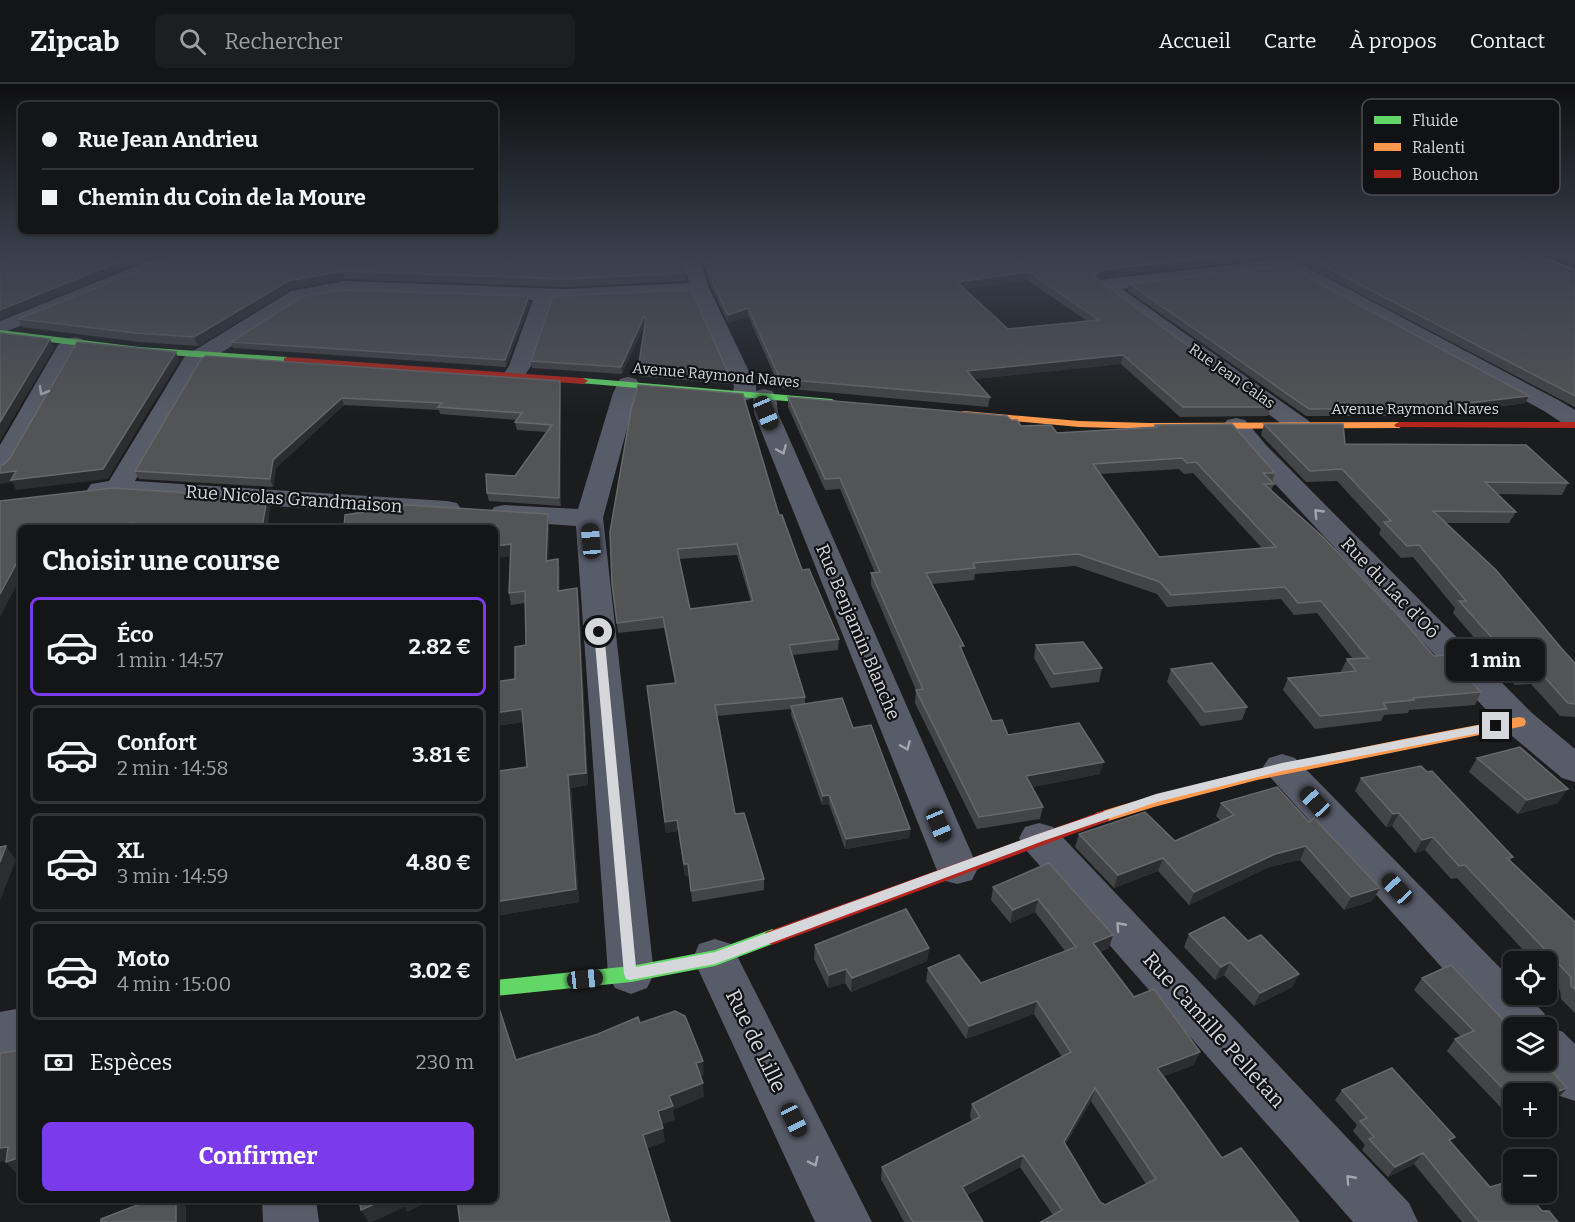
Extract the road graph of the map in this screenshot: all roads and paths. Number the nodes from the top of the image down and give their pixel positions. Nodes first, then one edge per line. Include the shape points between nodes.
1 (49, 308) edge
2 (276, 308) edge
3 (539, 308) edge
4 (709, 308) edge
5 (1138, 308) edge
6 (1370, 308) edge
7 (0, 328) edge
8 (0, 333) edge
9 (75, 344) junction
10 (205, 354) junction
11 (513, 376) junction
12 (628, 384) junction
13 (754, 395) junction
14 (844, 404) edge
15 (951, 413) edge
16 (1236, 425) junction
17 (1300, 426) junction
18 (1571, 428) edge
19 (0, 467) edge
20 (118, 488) junction
21 (71, 494) edge
22 (589, 518) junction
23 (1519, 722) junction
24 (1282, 767) junction
25 (1575, 769) edge
26 (1039, 838) junction
27 (957, 868) junction
28 (715, 958) junction
29 (630, 974) junction
30 (498, 988) edge
31 (1517, 1017) edge
32 (18, 1031) edge
33 (0, 1034) edge
34 (1557, 1059) edge
35 (1575, 1078) edge
36 (289, 1203) edge
37 (291, 1222) edge
38 (844, 1222) edge
39 (1390, 1222) edge

1 - 7 street
2 - 10 street
3 - 11 street
4 - 13 street, Rue Benjamin Blanche via 745,387
5 - 17 street, Rue Jean Calas
6 - 18 street via 1552,406
8 - 9 street, Avenue Raymond Naves
9 - 10 street, Avenue Raymond Naves
9 -> 19 street via 66,350
10 - 11 street, Avenue Raymond Naves
10 - 20 street via 193,361
11 - 12 street, Avenue Raymond Naves
12 - 13 street, Avenue Raymond Naves
12 - 22 street
13 - 14 street, Avenue Raymond Naves
13 -> 27 street, Rue Benjamin Blanche via 766,413
15 - 16 street, Avenue Raymond Naves via 1079,424
16 - 17 street, Avenue Raymond Naves
23 -> 16 street, Rue du Lac d'Oô
17 - 18 street, Avenue Raymond Naves
20 - 21 street, Rue Nicolas Grandmaison
20 - 22 street, Rue Nicolas Grandmaison
22 - 29 street
23 - 24 street
23 - 25 street, Rue du Lac d'Oô
24 - 26 street via 1156,799
24 - 31 street
26 - 27 street
39 -> 26 street, Rue Camille Pelletan
27 - 28 street
28 - 29 street
28 -> 38 street, Rue de Lille
29 - 30 street
32 - 33 street
34 - 35 street
36 - 37 street

